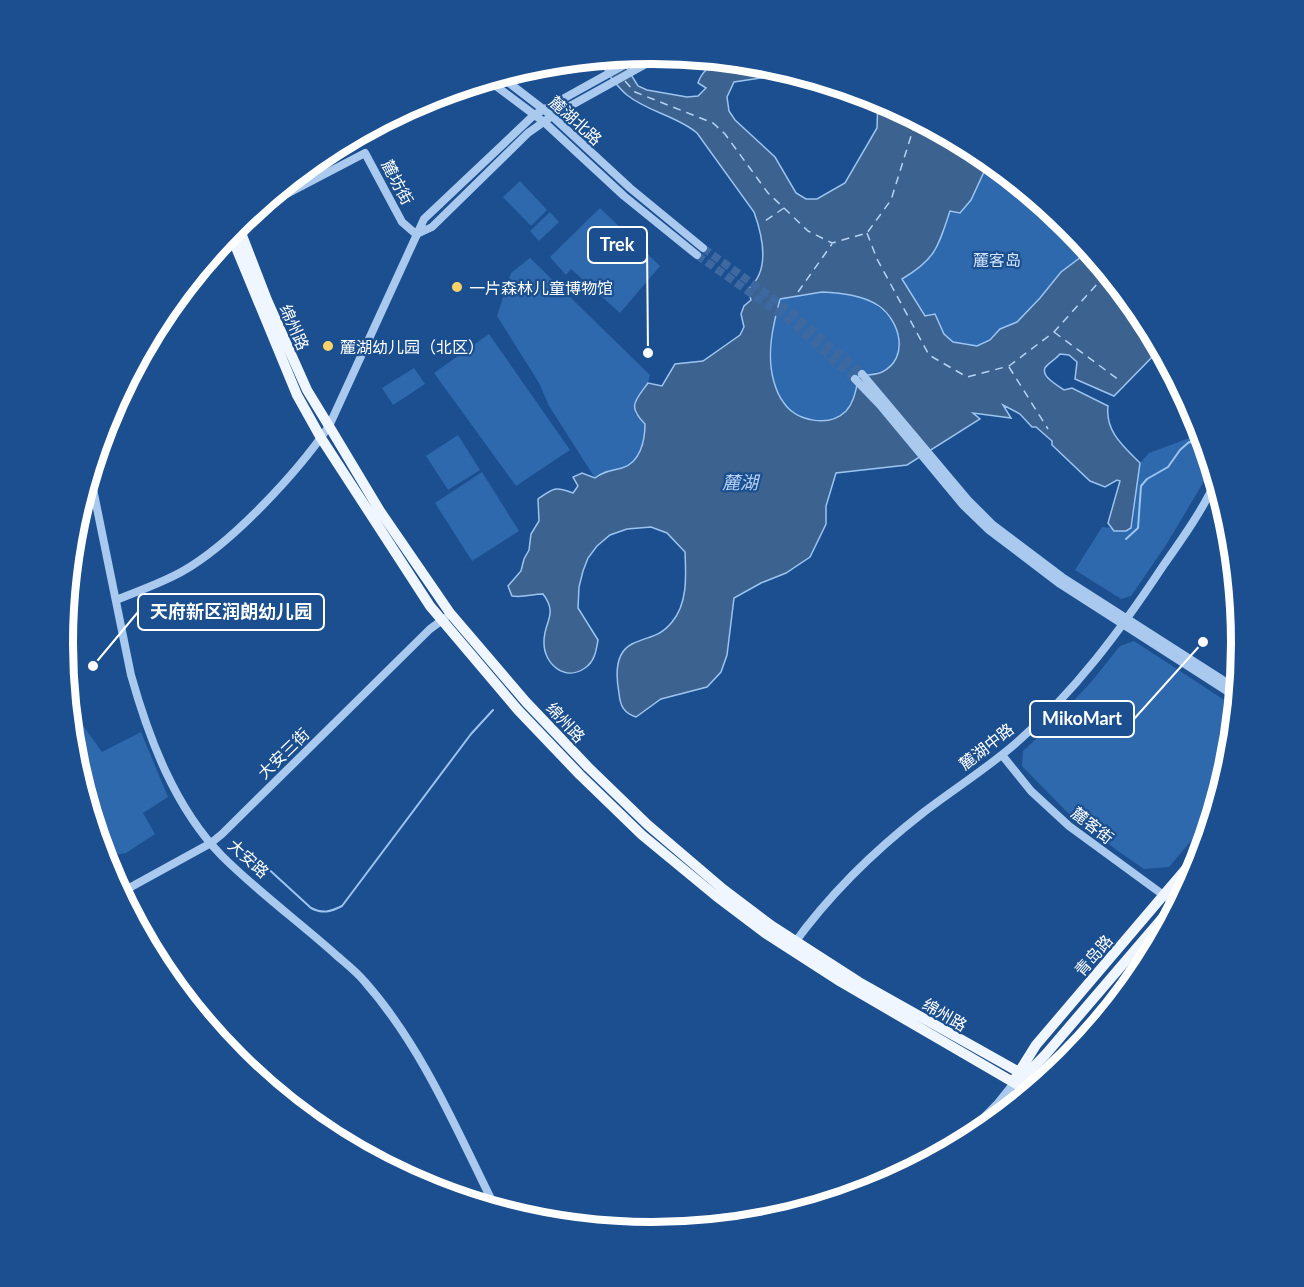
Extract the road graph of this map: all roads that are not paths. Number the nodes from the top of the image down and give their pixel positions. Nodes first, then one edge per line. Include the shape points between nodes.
1 (646, 64) edge
2 (623, 66) edge
3 (509, 83) edge
4 (496, 86) edge
5 (543, 109) junction
6 (534, 114) junction
7 (552, 116) junction
8 (544, 122) junction
9 (289, 193) edge
10 (242, 235) edge
11 (417, 235) junction
12 (234, 243) edge
13 (858, 376) tunnel mouth
14 (329, 426) junction
15 (321, 438) junction
16 (94, 492) edge
17 (1211, 493) edge
18 (116, 600) junction
19 (450, 613) junction
20 (441, 621) junction
21 (1125, 622) junction
22 (1230, 685) edge
23 (1229, 692) edge
24 (1002, 755) junction
25 (211, 843) junction
26 (1184, 872) edge
27 (128, 889) edge
28 (1164, 896) junction
29 (1171, 900) edge
30 (1158, 924) edge
31 (792, 946) junction
32 (1022, 1074) junction
33 (1033, 1080) edge
34 (1014, 1083) junction
35 (1023, 1088) edge
36 (983, 1119) edge
37 (491, 1200) edge

1 - 7 street
2 - 5 street
3 - 5 street, 麓湖北路
4 - 6 street
5 - 6 street
5 - 7 street, 麓湖北路
6 - 8 street
6 - 11 street via 424,219
7 - 8 street
7 - 8 street, 麓湖北路 via 700,252 624,196
8 - 11 street via 432,227
9 - 11 street, 麓坊街 via 365,153 402,222
10 - 14 main road, 绵州路 via 307,390
11 - 14 street
12 - 15 main road, 绵州路 via 297,395
13 - 21 street via 941,473 993,525
14 - 15 street
14 - 19 main road, 绵州路 via 380,511
15 - 18 street via 248,519 214,549 184,571
15 - 20 main road, 绵州路
16 - 18 street, 大安路
17 - 21 street, 麓湖中路
18 - 25 street, 大安路 via 131,675 158,754 191,817
19 - 20 street, 大安三街
19 - 31 main road, 绵州路 via 588,767 648,825
20 - 25 street, 大安三街
20 - 31 main road, 绵州路 via 518,710 642,835 716,896
21 - 22 street
21 - 23 street
21 - 24 street, 麓湖中路 via 1066,695
24 - 28 street, 麓客街 via 1051,810
24 - 31 street, 麓湖中路 via 923,812 876,852
25 - 27 street, 大安三街
25 - 37 street, 大安路 via 363,980 390,1012 429,1075
26 - 28 main road, 青岛路
28 - 29 street, 麓客街
28 - 32 main road, 青岛路 via 1036,1045
30 - 32 main road, 青岛路
31 - 32 main road, 绵州路
31 - 34 main road, 绵州路
32 - 33 main road, 绵州路
32 - 34 main road, 青岛路
34 - 35 main road, 绵州路
34 - 36 street, 青岛路

